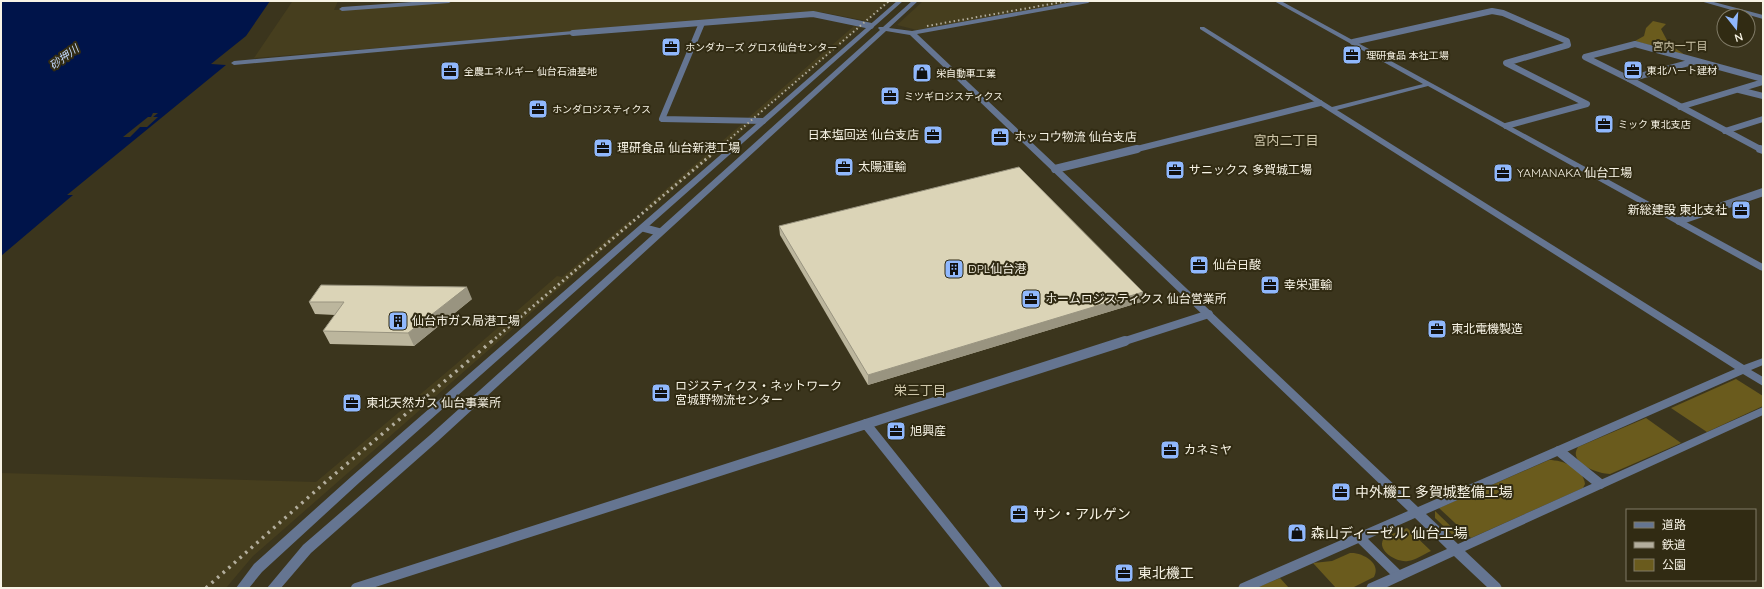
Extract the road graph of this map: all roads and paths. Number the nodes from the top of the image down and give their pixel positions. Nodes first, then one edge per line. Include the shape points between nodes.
1 (372, 1) edge
2 (449, 1) edge
3 (900, 1) edge
4 (915, 1) edge
5 (1088, 1) edge
6 (1277, 1) edge
7 (1703, 1) edge
8 (1763, 17) edge
9 (701, 25) junction
10 (871, 26) junction
11 (885, 28) junction
12 (1202, 28) dead end
13 (912, 33) junction
14 (573, 34) joint
15 (1352, 42) junction
16 (1696, 61) junction
17 (234, 63) dead end
18 (1629, 79) junction
19 (1763, 79) edge
20 (1763, 82) edge
21 (1429, 84) junction
22 (1739, 90) junction
23 (1763, 96) edge
24 (1320, 103) junction
25 (1680, 107) junction
26 (1330, 110) junction
27 (1763, 119) edge
28 (763, 121) junction
29 (1506, 126) junction
30 (1725, 131) junction
31 (1763, 150) edge
32 (1055, 169) junction
33 (1763, 192) edge
34 (1678, 221) junction
35 (644, 228) junction
36 (659, 232) junction
37 (1763, 268) edge
38 (1209, 314) junction
39 (1763, 361) edge
40 (1744, 370) junction
41 (1763, 382) edge
42 (1763, 411) edge
43 (866, 424) junction
44 (1559, 451) junction
45 (1600, 484) junction
46 (1417, 513) junction
47 (1360, 538) junction
48 (1455, 550) junction
49 (1399, 576) junction
50 (242, 588) edge
51 (273, 588) edge
52 (356, 588) edge
53 (997, 588) edge
54 (1244, 588) edge
55 (1372, 588) edge
56 (1496, 588) edge

1 - 2 street via 346,3 342,9
3 - 10 street
4 - 11 street
5 - 13 street
6 - 15 street
7 - 8 street
9 - 10 street via 812,17
9 - 14 street via 604,34
9 - 28 street via 662,119
10 - 11 street
10 - 28 street
11 - 13 street
11 - 36 street
12 - 24 street
13 - 32 street
14 - 17 street
15 - 21 street
15 - 29 street via 1492,11 1503,13 1567,41 1568,45 1506,63 1587,104
16 - 18 street
16 - 18 street via 1635,44 1585,57
16 - 19 street
18 - 25 street
20 - 22 street
21 - 26 street
21 - 29 street
22 - 23 street
22 - 25 street
24 - 26 street
24 - 32 street
25 - 30 street
26 - 40 street
27 - 30 street
28 - 35 street
29 - 34 street
30 - 31 street
32 - 38 street
33 - 34 street
34 - 37 street
35 - 36 street
35 - 50 street via 356,479 258,568
36 - 51 street via 307,549
38 - 43 street
38 - 46 street
39 - 40 street
40 - 41 street
40 - 44 street
42 - 45 street
43 - 52 street
43 - 53 street
44 - 45 street
44 - 46 street
45 - 48 street
46 - 47 street
46 - 48 street
47 - 49 street
47 - 54 street
48 - 49 street
48 - 56 street
49 - 55 street

